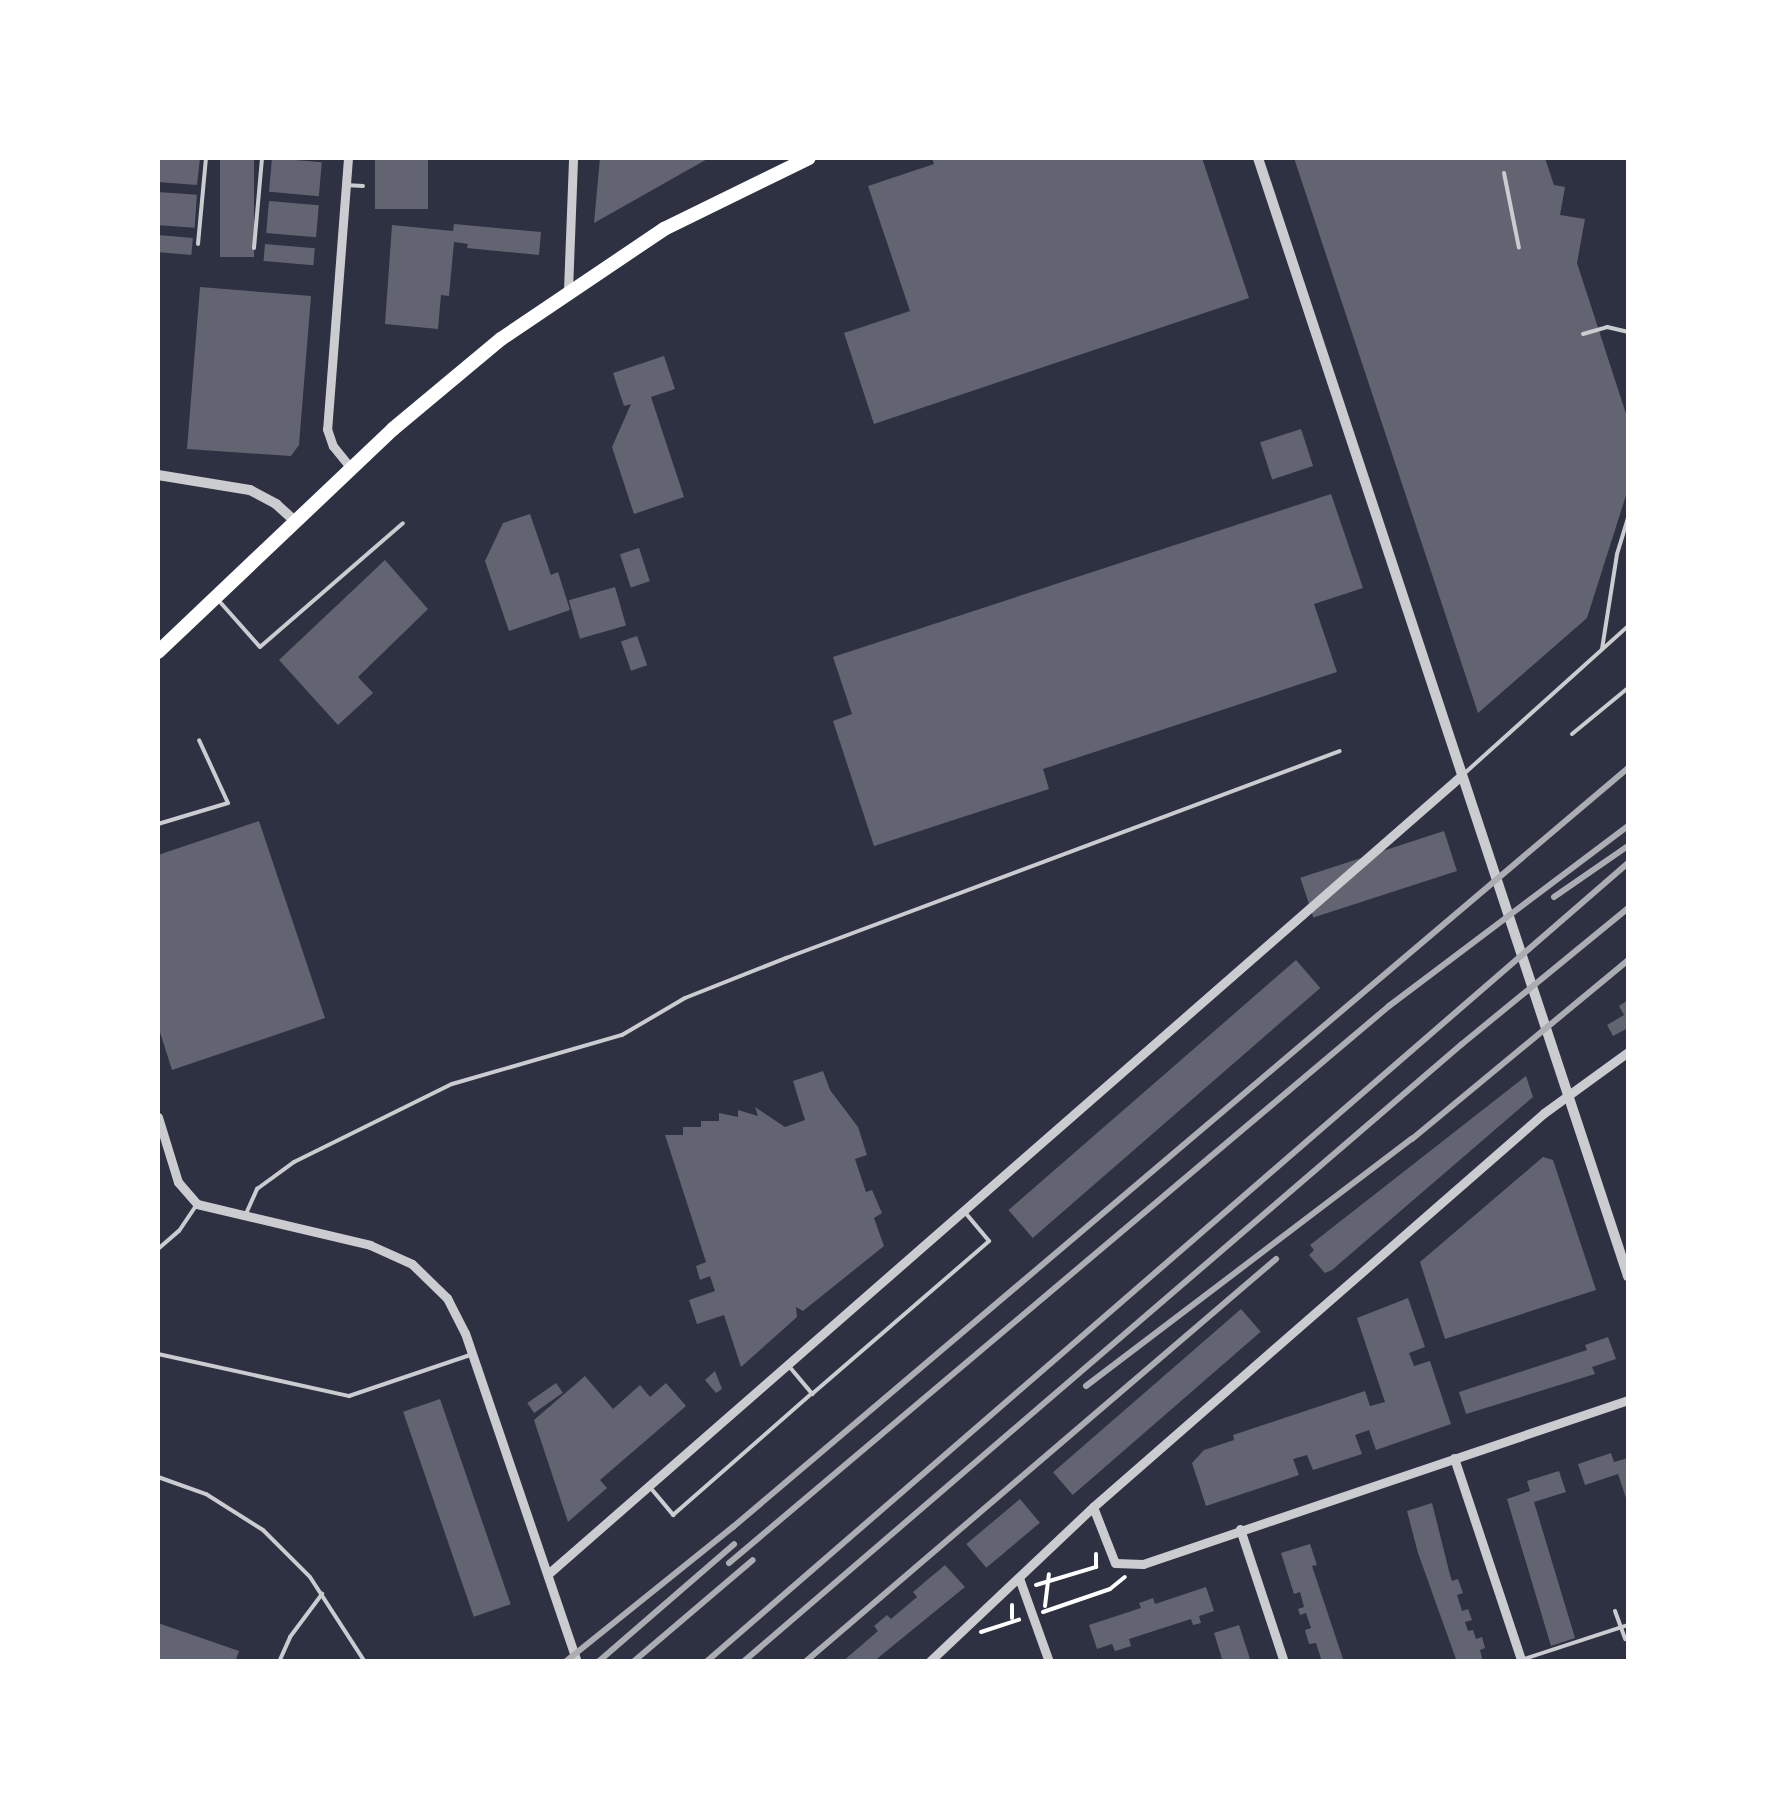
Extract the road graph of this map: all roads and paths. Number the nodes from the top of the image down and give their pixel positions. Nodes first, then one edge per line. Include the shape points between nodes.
1 (206, 158) edge
2 (262, 158) edge
3 (348, 158) edge
4 (573, 158) edge
5 (806, 158) edge
6 (1258, 158) edge
7 (1504, 173) dead end
8 (345, 185) junction
9 (363, 186) dead end
10 (198, 244) dead end
11 (254, 248) dead end
12 (1520, 248) dead end
13 (568, 290) junction
14 (1628, 332) edge
15 (1583, 334) dead end
16 (352, 468) junction
17 (158, 475) edge
18 (1628, 518) edge
19 (295, 521) junction
20 (403, 523) dead end
21 (215, 597) junction
22 (1628, 626) edge
23 (158, 652) edge
24 (1601, 653) junction
25 (1628, 688) edge
26 (1572, 734) dead end
27 (199, 740) dead end
28 (1340, 750) dead end
29 (1462, 775) junction
30 (158, 824) edge
31 (1628, 1052) edge
32 (1568, 1093) junction
33 (158, 1118) edge
34 (198, 1204) junction
35 (965, 1212) junction
36 (245, 1216) junction
37 (158, 1249) edge
38 (1628, 1276) edge
39 (158, 1354) edge
40 (472, 1354) junction
41 (788, 1365) junction
42 (812, 1394) junction
43 (1628, 1400) edge
44 (1454, 1458) junction
45 (158, 1477) edge
46 (649, 1486) junction
47 (1093, 1508) junction
48 (1240, 1529) junction
49 (1096, 1554) dead end
50 (1143, 1564) junction
51 (548, 1574) junction
52 (1020, 1578) junction
53 (1049, 1578) junction
54 (1031, 1586) dead end
55 (322, 1594) junction
56 (1016, 1601) dead end
57 (1045, 1606) dead end
58 (1615, 1610) dead end
59 (1032, 1616) junction
60 (1012, 1618) dead end
61 (1628, 1625) edge
62 (1621, 1627) junction
63 (1626, 1639) dead end
64 (952, 1642) junction
65 (1521, 1661) edge
66 (279, 1662) edge
67 (365, 1662) edge
68 (577, 1662) edge
69 (929, 1662) edge
70 (1049, 1662) edge
71 (1284, 1662) edge

1 - 10 lane
2 - 11 lane
3 - 8 street
4 - 13 street
5 - 13 main road via 664,229
6 - 29 street
7 - 12 lane
8 - 9 lane
8 - 16 street via 328,429
13 - 16 main road via 446,383
14 - 15 lane
16 - 19 main road
17 - 19 street via 250,490
18 - 24 lane
19 - 21 main road
20 - 21 lane via 260,647
21 - 23 main road
22 - 24 lane
24 - 29 lane
25 - 26 lane
27 - 30 lane via 228,803
28 - 36 lane via 786,958 685,998 622,1034 452,1084 294,1162 257,1190
29 - 32 street
29 - 35 street
31 - 32 street
32 - 38 street
32 - 47 street
33 - 34 street via 178,1182
34 - 36 street
34 - 37 lane
35 - 41 street
35 - 42 lane via 989,1241
36 - 40 street via 370,1245 412,1264 447,1298
39 - 40 lane via 349,1396
40 - 51 street
41 - 42 lane
41 - 46 street
42 - 46 lane via 673,1515
43 - 44 street
44 - 48 street
44 - 65 street
45 - 55 lane via 247,1518
46 - 51 street
47 - 50 street via 1115,1562
47 - 52 street
48 - 50 street
48 - 71 street
49 - 53 path via 1096,1568
50 - 59 path via 1110,1588
51 - 68 street
52 - 59 street
52 - 64 street
53 - 54 path
53 - 57 path
55 - 66 lane
55 - 67 lane
56 - 60 path via 1009,1608
58 - 62 lane
59 - 64 path
59 - 70 street
61 - 62 lane
62 - 63 lane
62 - 65 lane
64 - 69 street

